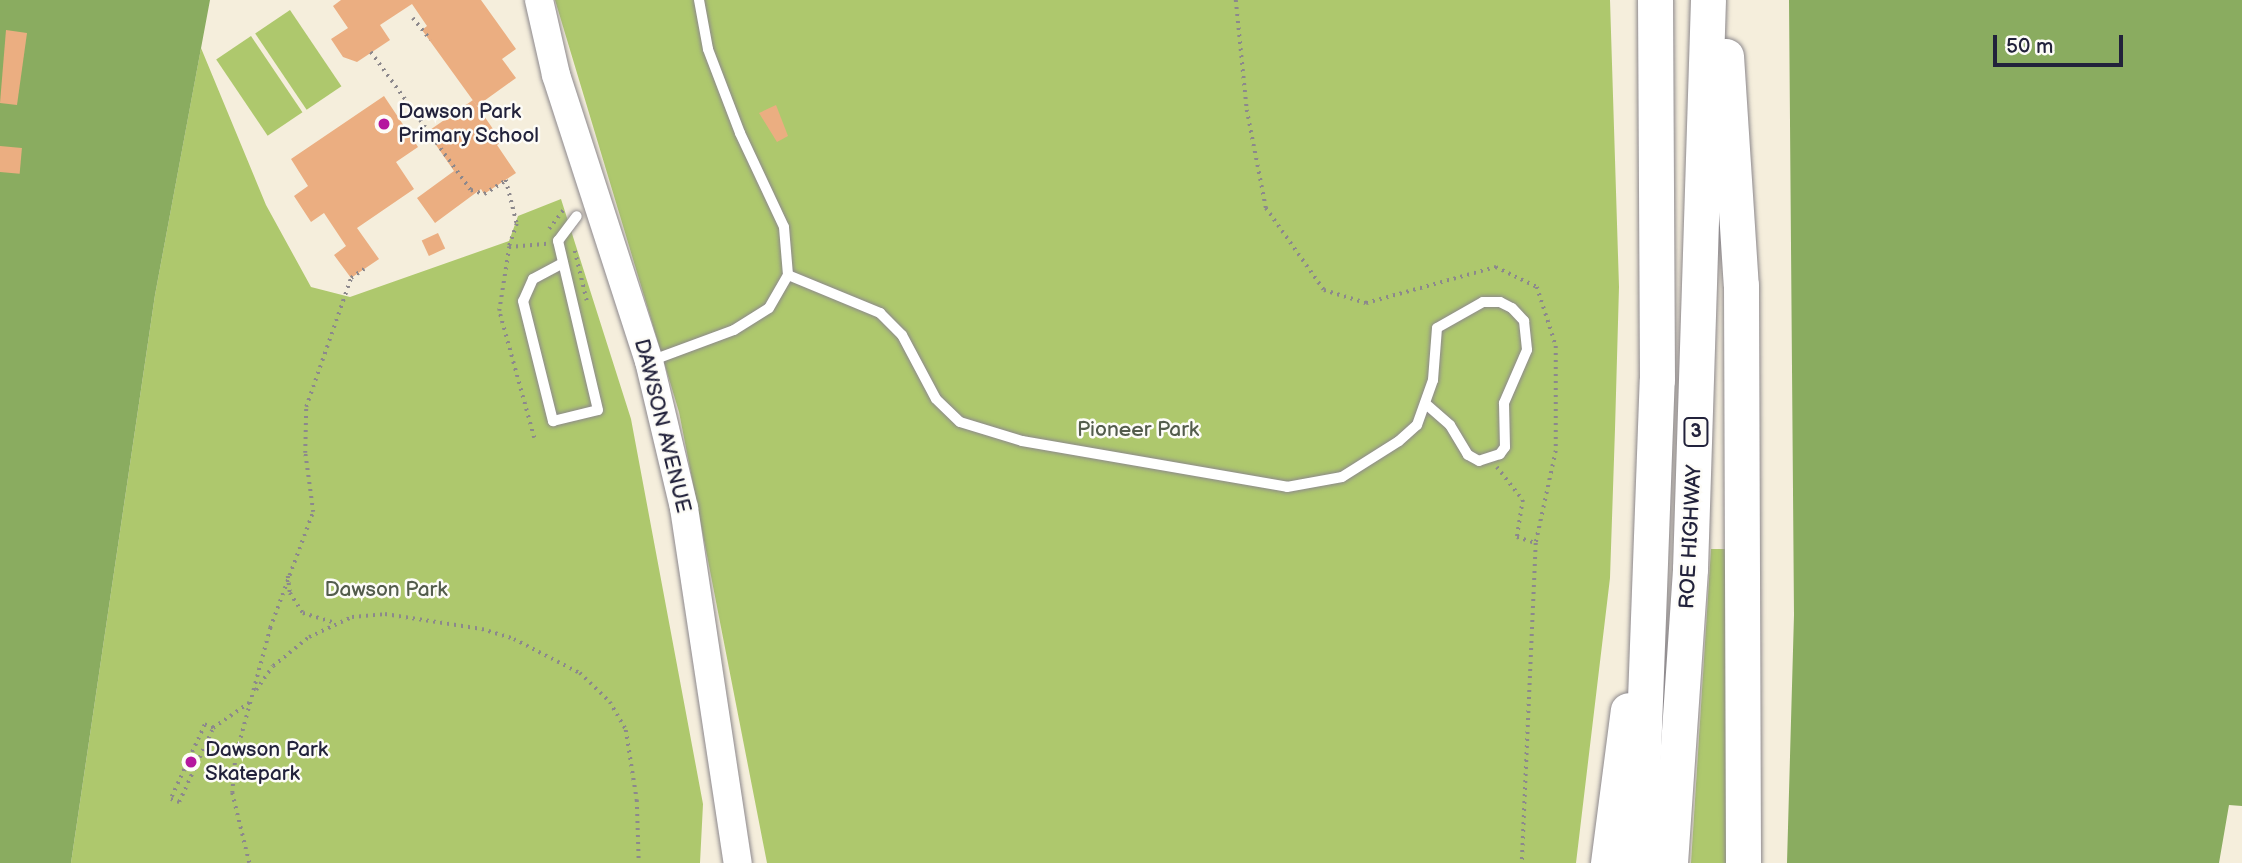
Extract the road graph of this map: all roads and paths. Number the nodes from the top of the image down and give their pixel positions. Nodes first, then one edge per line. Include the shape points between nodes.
1 (539, 0) edge
2 (699, 0) edge
3 (1655, 0) edge
4 (1708, 0) edge
5 (1721, 0) edge
6 (413, 18) dead end
7 (431, 40) dead end
8 (371, 52) dead end
9 (578, 216) dead end
10 (509, 247) dead end
11 (563, 263) junction
12 (364, 269) dead end
13 (788, 275) junction
14 (649, 361) junction
15 (1425, 403) junction
16 (1492, 458) junction
17 (1536, 543) dead end
18 (1653, 565) junction
19 (288, 574) junction
20 (337, 623) junction
21 (255, 692) junction
22 (251, 701) junction
23 (213, 729) junction
24 (249, 863) edge
25 (639, 863) edge
26 (738, 863) edge
27 (1608, 863) edge
28 (1639, 863) edge
29 (1670, 863) edge
30 (1743, 863) edge

1 - 14 main road, DAWSON AVENUE via 556,75
2 - 13 lane via 708,49 740,133 784,227
3 - 18 highway, ROE HIGHWAY / 3
4 - 29 highway, ROE HIGHWAY / 3 via 1691,556
5 - 30 highway via 1741,285
6 - 7 path
8 - 10 path via 471,190 484,194 506,180 517,224
9 - 11 lane via 558,241
11 - 11 lane via 598,410 553,421 523,301 533,279
12 - 19 path via 351,278 306,407 305,453 313,512
13 - 14 lane via 769,309 734,330
13 - 15 lane via 880,313 902,335 936,399 960,422 1022,441 1287,487 1342,477 1417,425
14 - 26 main road, DAWSON AVENUE via 684,508
15 - 16 lane via 1450,425 1468,455 1479,461
15 - 16 lane via 1433,380 1437,328 1483,302 1500,302 1511,308 1524,321 1527,351 1504,403 1505,447
16 - 17 path via 1523,500 1517,537
18 - 27 highway via 1623,736
18 - 28 highway, ROE HIGHWAY / 3
19 - 20 path via 290,593 303,613
19 - 21 path
20 - 21 path via 309,636 273,666
20 - 25 path via 385,614 482,629 514,639 580,673 610,702 626,730 637,800
21 - 22 path
22 - 23 path
22 - 24 path via 233,785
23 - 23 path via 179,802 171,799 205,725

